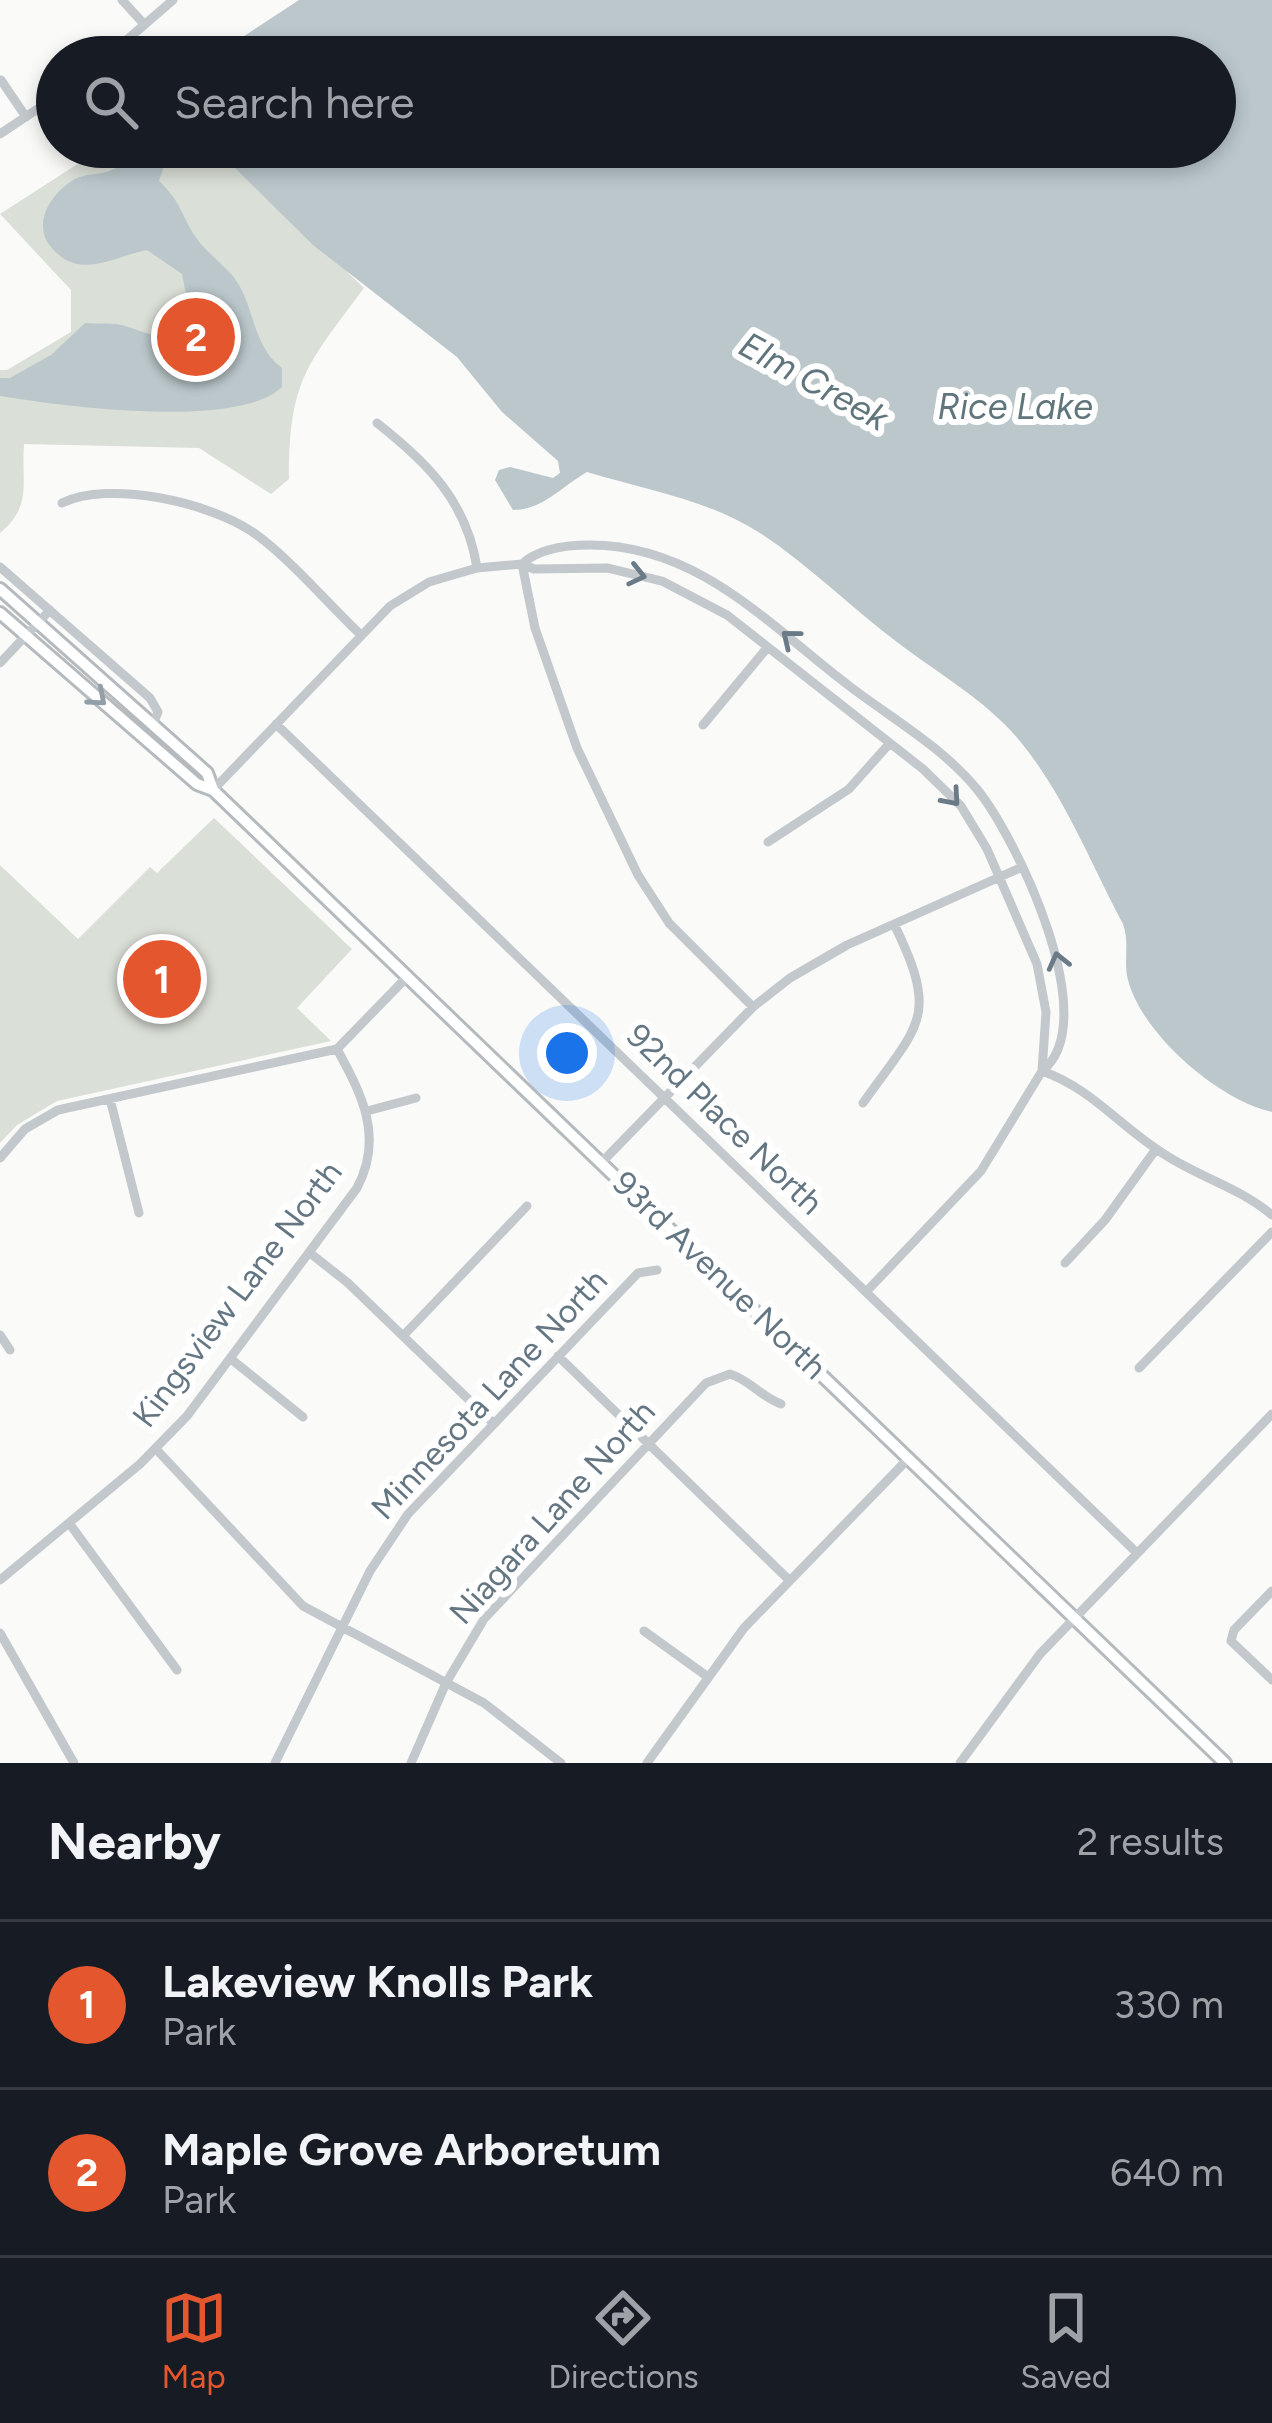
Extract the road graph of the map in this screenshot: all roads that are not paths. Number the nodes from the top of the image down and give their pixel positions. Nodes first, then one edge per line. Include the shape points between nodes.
1 (122, 0) edge
2 (173, 0) edge
3 (144, 24) junction
4 (130, 36) edge
5 (2, 80) edge
6 (36, 110) edge
7 (26, 117) junction
8 (0, 134) edge
9 (377, 423) dead end
10 (62, 502) dead end
11 (522, 564) junction
12 (0, 567) edge
13 (477, 568) junction
14 (0, 590) edge
15 (50, 610) junction
16 (0, 613) edge
17 (37, 624) junction
18 (361, 635) junction
19 (26, 636) junction
20 (766, 648) junction
21 (0, 663) edge
22 (847, 684) junction
23 (833, 701) junction
24 (153, 724) junction
25 (276, 724) junction
26 (703, 725) dead end
27 (889, 744) junction
28 (213, 790) junction
29 (768, 842) dead end
30 (1020, 868) junction
31 (999, 877) junction
32 (894, 924) junction
33 (408, 976) junction
34 (753, 1007) junction
35 (337, 1049) junction
36 (1042, 1071) junction
37 (416, 1098) dead end
38 (664, 1098) junction
39 (110, 1099) junction
40 (863, 1103) dead end
41 (367, 1111) junction
42 (1156, 1149) junction
43 (0, 1158) edge
44 (602, 1162) junction
45 (527, 1206) dead end
46 (139, 1213) dead end
47 (1272, 1215) edge
48 (1272, 1232) edge
49 (310, 1253) junction
50 (1065, 1263) dead end
51 (657, 1270) dead end
52 (866, 1292) junction
53 (0, 1335) edge
54 (403, 1336) junction
55 (10, 1350) dead end
56 (558, 1356) junction
57 (231, 1359) junction
58 (1139, 1368) dead end
59 (781, 1404) dead end
60 (1272, 1414) edge
61 (303, 1417) dead end
62 (493, 1423) junction
63 (648, 1444) junction
64 (156, 1449) junction
65 (909, 1457) junction
66 (69, 1523) junction
67 (1137, 1552) junction
68 (0, 1580) edge
69 (790, 1580) junction
70 (1272, 1591) edge
71 (1076, 1617) junction
72 (341, 1629) junction
73 (644, 1631) dead end
74 (0, 1633) edge
75 (177, 1670) dead end
76 (708, 1677) junction
77 (1272, 1680) edge
78 (446, 1683) junction
79 (74, 1763) edge
80 (275, 1763) edge
81 (411, 1763) edge
82 (561, 1763) edge
83 (646, 1763) edge
84 (960, 1763) edge
85 (1225, 1763) edge

1 - 3 street
2 - 3 street
3 - 4 street
5 - 7 street
6 - 7 street
7 - 8 street
9 - 13 street via 443,482
10 - 18 street via 137,493 244,526
11 - 13 street
11 -> 20 street via 608,568 662,581 716,608
22 -> 11 street via 728,589 669,559 579,545
11 - 34 street via 562,709 638,875 669,922
12 - 15 street
13 - 18 street via 407,593
14 - 17 main road, 93rd Avenue North
15 - 17 street
15 - 24 street via 150,698 158,712
16 - 19 main road, 93rd Avenue North
17 - 19 street
17 - 24 main road, 93rd Avenue North
18 - 25 street
19 - 21 street
19 -> 28 main road, 93rd Avenue North
20 - 23 street
20 - 26 street
22 - 23 street
22 - 30 street via 957,767 993,811
23 - 27 street
24 - 28 main road, 93rd Avenue North via 207,772
25 - 28 street
25 - 38 street, 92nd Place North
27 - 29 street via 849,789
27 -> 31 street via 961,806
28 - 33 main road, 93rd Avenue North
30 - 31 street
36 -> 30 street via 1059,1040 1063,977
31 - 32 street
31 - 36 street via 1043,988
32 - 34 street via 818,960
32 - 40 street via 919,979 920,1012
33 - 35 street
33 - 44 main road, 93rd Avenue North
34 - 38 street
35 - 39 street
35 - 41 street, Kingsview Lane North
36 - 42 street via 1084,1090
36 - 52 street via 981,1171
37 - 41 street
38 - 44 street
38 - 52 street, 92nd Place North
39 - 43 street via 49,1114
39 - 46 street
41 - 49 street, Kingsview Lane North via 371,1144 362,1178
42 - 47 street
42 - 50 street
44 - 65 main road, 93rd Avenue North
45 - 54 street
48 - 58 street
49 - 54 street
49 - 57 street, Kingsview Lane North
51 - 56 street, Minnesota Lane North via 638,1274
52 - 67 street, 92nd Place North
53 - 55 street
54 - 62 street
56 - 62 street, Minnesota Lane North
56 - 63 street
57 - 61 street
57 - 64 street, Kingsview Lane North
59 - 63 street, Niagara Lane North via 739,1376 721,1374
60 - 67 street
62 - 72 street, Minnesota Lane North via 387,1541
63 - 69 street
63 - 78 street, Niagara Lane North via 497,1603
64 - 66 street, Kingsview Lane North
64 - 72 street via 303,1606
65 - 69 street
65 - 71 main road, 93rd Avenue North
66 - 68 street, Kingsview Lane North
66 - 75 street
67 - 71 street
69 - 76 street
70 - 77 street via 1231,1641
71 - 84 street
71 - 85 main road, 93rd Avenue North
72 - 78 street
72 - 80 street, Minnesota Lane North
73 - 76 street
74 - 79 street
76 - 83 street
78 - 81 street, Niagara Lane North
78 - 82 street via 506,1717

